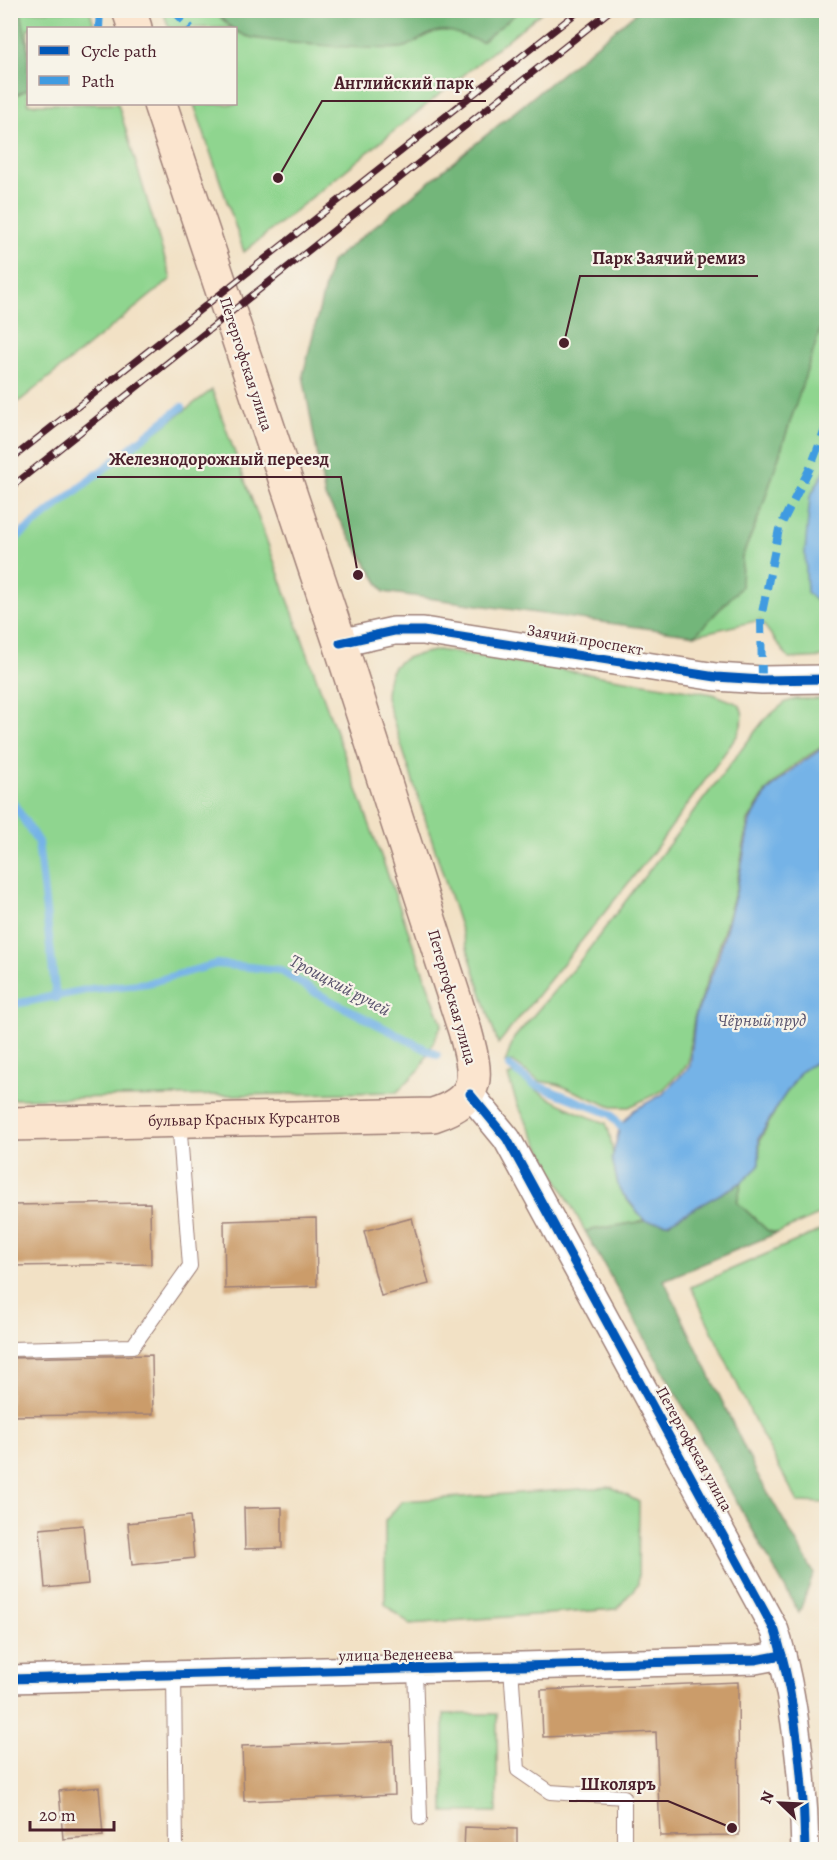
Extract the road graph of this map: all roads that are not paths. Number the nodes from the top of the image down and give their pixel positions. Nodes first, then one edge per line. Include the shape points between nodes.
1 (129, 10) edge
2 (135, 27) edge
3 (160, 105) edge
4 (340, 643) junction
5 (826, 679) edge
6 (470, 1094) junction
7 (179, 1120) junction
8 (10, 1124) edge
9 (10, 1349) edge
10 (782, 1655) junction
11 (511, 1667) junction
12 (415, 1669) junction
13 (174, 1675) junction
14 (10, 1678) edge
15 (420, 1818) dead end
16 (812, 1845) edge
17 (176, 1850) edge
18 (624, 1850) edge

1 - 2 main road
3 - 4 main road, Петергофская улица
4 - 5 street, Заячий проспект via 394,632 423,631 716,677
4 - 6 main road, Петергофская улица via 465,1031 473,1061
6 - 7 main road, бульвар Красных Курсантов via 452,1109 433,1115
6 - 10 street, Петергофская улица via 507,1138 734,1552 775,1631
7 - 8 main road, бульвар Красных Курсантов
7 - 9 lane via 190,1266 133,1346
10 - 11 street, улица Веденеева via 755,1660
10 - 16 street, Петергофская улица
11 - 12 street, улица Веденеева
11 - 18 lane via 518,1770 550,1792 624,1797
12 - 13 street, улица Веденеева
12 - 15 lane
13 - 14 street, улица Веденеева
13 - 17 lane

